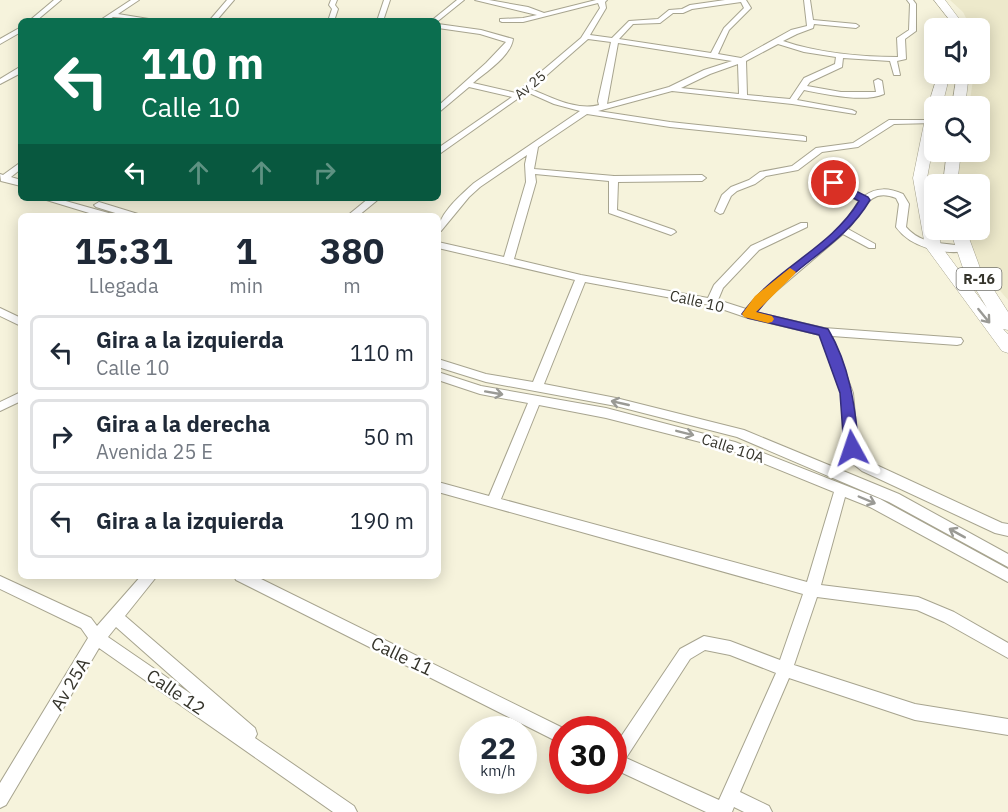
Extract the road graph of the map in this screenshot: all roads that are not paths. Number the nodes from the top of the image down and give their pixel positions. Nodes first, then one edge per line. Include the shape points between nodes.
1 (51, 0) edge
2 (57, 0) edge
3 (136, 0) edge
4 (231, 0) edge
5 (334, 0) edge
6 (387, 0) edge
7 (461, 0) edge
8 (478, 0) edge
9 (741, 0) edge
10 (807, 0) edge
11 (910, 0) edge
12 (928, 0) edge
13 (939, 0) edge
14 (603, 1) edge
15 (515, 3) edge
16 (523, 8) junction
17 (111, 15) junction
18 (544, 15) junction
19 (36, 18) edge
20 (106, 18) edge
21 (134, 18) edge
22 (216, 18) edge
23 (332, 18) edge
24 (381, 18) edge
25 (438, 18) edge
26 (944, 18) edge
27 (954, 18) edge
28 (502, 20) junction
29 (810, 22) junction
30 (441, 26) edge
31 (856, 26) dead end
32 (18, 31) edge
33 (482, 32) junction
34 (586, 36) junction
35 (777, 41) junction
36 (0, 42) edge
37 (615, 43) junction
38 (840, 54) junction
39 (714, 56) junction
40 (892, 58) junction
41 (742, 60) junction
42 (0, 72) edge
43 (18, 72) edge
44 (897, 73) dead end
45 (9, 77) junction
46 (18, 81) edge
47 (878, 81) dead end
48 (0, 82) edge
49 (466, 84) junction
50 (801, 87) junction
51 (526, 89) junction
52 (672, 89) junction
53 (518, 96) junction
54 (742, 98) junction
55 (792, 102) junction
56 (604, 107) junction
57 (441, 108) edge
58 (584, 112) junction
59 (852, 112) dead end
60 (924, 115) edge
61 (803, 139) dead end
62 (534, 146) junction
63 (441, 151) edge
64 (924, 159) edge
65 (18, 167) edge
66 (531, 171) junction
67 (702, 178) dead end
68 (614, 179) junction
69 (830, 179) dead end
70 (2, 180) edge
71 (18, 183) edge
72 (18, 189) edge
73 (865, 200) junction
74 (56, 201) edge
75 (84, 201) edge
76 (371, 201) edge
77 (720, 211) dead end
78 (99, 213) edge
79 (125, 213) edge
80 (356, 213) edge
81 (441, 225) edge
82 (804, 225) dead end
83 (843, 230) junction
84 (671, 232) dead end
85 (961, 240) edge
86 (441, 246) edge
87 (872, 246) dead end
88 (933, 246) junction
89 (964, 249) junction
90 (510, 262) junction
91 (581, 278) junction
92 (990, 301) junction
93 (712, 302) junction
94 (748, 314) junction
95 (1008, 319) edge
96 (1008, 324) edge
97 (824, 332) junction
98 (957, 341) dead end
99 (1008, 347) edge
100 (441, 364) edge
101 (441, 377) edge
102 (536, 394) junction
103 (18, 398) edge
104 (0, 407) edge
105 (441, 488) edge
106 (841, 489) junction
107 (493, 502) junction
108 (1008, 530) edge
109 (1008, 561) edge
110 (1008, 576) edge
111 (147, 579) edge
112 (247, 579) edge
113 (0, 582) edge
114 (812, 590) junction
115 (116, 616) junction
116 (97, 638) junction
117 (1008, 651) edge
118 (785, 669) junction
119 (1008, 727) edge
120 (549, 730) edge
121 (627, 741) edge
122 (627, 766) edge
123 (288, 768) junction
124 (0, 799) edge
125 (725, 807) edge
126 (348, 812) edge
127 (763, 812) edge

1 - 2 street
2 - 19 street
3 - 17 street
4 - 22 street
5 - 23 street
6 - 24 street
7 - 25 street
8 - 15 street
9 - 37 street via 671,11 660,21 631,22
9 - 39 street via 748,8 729,24
10 - 29 street
11 - 40 street via 912,31 901,38 903,58
12 - 26 main road
13 - 27 main road
14 - 18 street
14 - 34 street, Av 25 via 603,8
15 - 16 street
16 - 18 street
16 - 28 street
17 - 20 street
17 - 21 street
18 - 28 street
28 - 33 street
29 - 31 street
29 - 35 street via 811,27
30 - 33 street
32 - 36 street
33 - 49 street via 510,41 504,53
34 - 37 street
34 - 51 street, Av 25
35 - 38 street
35 - 41 street
37 - 39 street
37 - 56 street
38 - 40 street
38 - 50 street via 839,65 807,80
39 - 41 street
40 - 44 street
41 - 52 street
41 - 54 street
42 - 45 street
43 - 45 street
45 - 46 street
45 - 48 street
47 - 50 street via 881,92 877,94 841,94
49 - 53 street
49 - 57 street
50 - 55 street
51 - 53 street, Av 25
51 - 58 street
52 - 54 street
52 - 56 street
53 - 63 street, Av 25
54 - 55 street
55 - 59 street
56 - 58 street
58 - 61 street
58 - 62 street
60 - 77 street via 892,123 855,146 819,150 795,168 763,174 727,195
62 - 66 street
62 - 81 street via 466,195
64 - 88 main road, R-16 via 920,178
65 - 70 street
66 - 68 street
66 - 90 street
67 - 68 street
68 - 84 street via 612,211
69 - 73 street
70 - 71 street
70 - 72 street
73 - 83 street
73 - 88 street via 883,191 900,196 900,220 906,234
74 - 78 street
75 - 79 street
76 - 80 street
82 - 93 street via 755,248 718,287
83 - 87 street
83 - 94 street via 775,284
85 - 89 main road, R-16
86 - 90 street, Calle 10
88 - 89 street
88 -> 99 main road, R-16
89 - 92 main road, R-16
90 - 91 street, Calle 10
91 - 93 street, Calle 10
91 - 102 street
92 - 95 street
92 - 96 main road, R-16
93 - 94 street, Calle 10
94 - 97 street, Calle 10
97 - 98 street, Calle 10
97 - 108 street via 847,393 856,459
100 - 102 street, Calle 10A
101 -> 102 street, Calle 10A via 480,390
102 -> 106 street, Calle 10A via 732,445
102 - 107 street
109 -> 102 street, Calle 10A via 894,498 740,433 615,402
103 - 104 street
105 - 107 street
106 -> 110 street, Calle 10A via 875,502
106 - 114 street
107 - 114 street
111 - 115 street, Av 25A
112 - 120 street, Calle 11
113 - 116 street, Calle 12 via 86,623
114 - 117 street via 918,604 948,616
114 - 118 street
115 - 116 street, Av 25A
115 - 123 street
116 - 123 street, Calle 12
116 - 124 street, Av 25A
118 - 119 street via 915,712
118 - 121 street via 730,648 704,643 685,654
118 - 125 street
122 - 125 street
123 - 126 street, Calle 12
125 - 127 street

